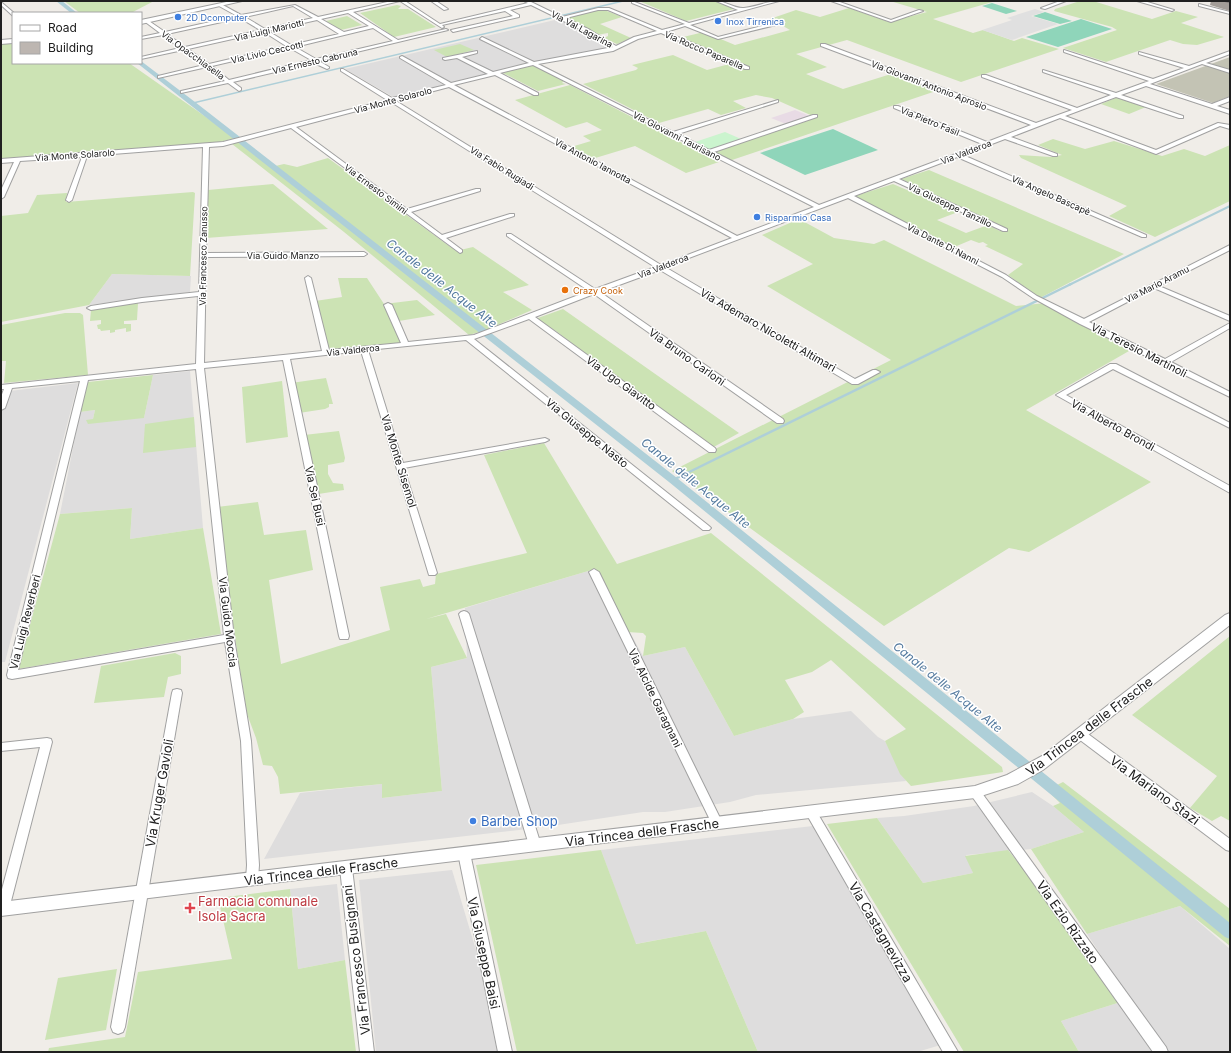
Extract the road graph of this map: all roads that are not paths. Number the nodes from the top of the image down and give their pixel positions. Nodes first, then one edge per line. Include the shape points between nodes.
1 (239, 1) edge
2 (368, 1) edge
3 (398, 1) edge
4 (402, 1) edge
5 (433, 1) edge
6 (526, 1) edge
7 (718, 1) edge
8 (777, 1) edge
9 (833, 1) edge
10 (1064, 1) edge
11 (1139, 1) edge
12 (634, 2) edge
13 (1, 3) edge
14 (531, 4) junction
15 (221, 5) junction
16 (1201, 5) dead end
17 (376, 6) junction
18 (1043, 8) dead end
19 (446, 9) dead end
20 (506, 10) junction
21 (742, 10) junction
22 (1172, 10) dead end
23 (921, 11) dead end
24 (349, 12) junction
25 (1230, 13) edge
26 (12, 14) edge
27 (241, 17) junction
28 (562, 18) junction
29 (317, 19) junction
30 (144, 21) edge
31 (778, 23) dead end
32 (688, 24) junction
33 (443, 27) junction
34 (373, 28) junction
35 (265, 31) junction
36 (453, 31) dead end
37 (660, 32) junction
38 (163, 33) junction
39 (343, 34) junction
40 (142, 38) edge
41 (482, 38) dead end
42 (12, 40) edge
43 (396, 41) junction
44 (1, 42) edge
45 (823, 45) dead end
46 (291, 46) junction
47 (617, 48) junction
48 (184, 49) junction
49 (1066, 51) dead end
50 (475, 52) dead end
51 (1141, 52) dead end
52 (1230, 52) edge
53 (456, 56) junction
54 (402, 57) dead end
55 (142, 58) edge
56 (445, 59) dead end
57 (315, 61) junction
58 (536, 63) junction
59 (1202, 63) junction
60 (208, 66) junction
61 (327, 68) dead end
62 (747, 68) dead end
63 (1190, 68) junction
64 (342, 70) dead end
65 (1045, 71) dead end
66 (1230, 72) edge
67 (494, 73) junction
68 (984, 76) dead end
69 (160, 77) dead end
70 (228, 81) junction
71 (1154, 81) junction
72 (1146, 84) junction
73 (450, 85) junction
74 (239, 89) dead end
75 (183, 92) dead end
76 (536, 94) dead end
77 (1116, 95) junction
78 (1230, 99) edge
79 (392, 100) junction
80 (776, 101) dead end
81 (1212, 106) junction
82 (896, 107) dead end
83 (1230, 107) edge
84 (1077, 110) junction
85 (1224, 110) junction
86 (1230, 112) edge
87 (815, 116) dead end
88 (1060, 116) junction
89 (1181, 117) dead end
90 (1036, 125) junction
91 (292, 126) junction
92 (1230, 127) edge
93 (672, 134) junction
94 (1006, 137) junction
95 (987, 144) junction
96 (206, 145) junction
97 (708, 152) junction
98 (958, 154) junction
99 (85, 155) junction
100 (1055, 155) dead end
101 (18, 160) junction
102 (1, 161) edge
103 (894, 179) junction
104 (478, 190) dead end
105 (849, 196) junction
106 (1, 197) edge
107 (69, 200) dead end
108 (819, 207) junction
109 (407, 211) junction
110 (512, 215) dead end
111 (1005, 230) dead end
112 (509, 235) dead end
113 (1144, 236) dead end
114 (442, 237) junction
115 (736, 238) junction
116 (1230, 247) edge
117 (460, 251) dead end
118 (364, 254) dead end
119 (203, 255) junction
120 (660, 267) junction
121 (308, 278) dead end
122 (1154, 286) junction
123 (595, 292) junction
124 (202, 294) junction
125 (388, 305) dead end
126 (1049, 305) joint
127 (91, 308) dead end
128 (530, 316) junction
129 (1230, 319) edge
130 (1084, 322) junction
131 (1230, 325) edge
132 (471, 338) junction
133 (406, 345) junction
134 (364, 349) junction
135 (326, 353) junction
136 (286, 357) junction
137 (1164, 363) junction
138 (200, 366) junction
139 (876, 372) dead end
140 (85, 378) junction
141 (5, 386) edge
142 (1230, 395) edge
143 (1, 408) edge
144 (780, 421) dead end
145 (1230, 426) edge
146 (545, 440) dead end
147 (712, 450) dead end
148 (401, 466) junction
149 (1230, 490) edge
150 (706, 528) dead end
151 (594, 572) dead end
152 (432, 573) dead end
153 (464, 614) dead end
154 (1230, 618) edge
155 (344, 636) dead end
156 (229, 638) junction
157 (177, 693) dead end
158 (1080, 734) junction
159 (1, 747) edge
160 (975, 792) junction
161 (811, 812) junction
162 (717, 823) junction
163 (535, 845) junction
164 (1230, 846) edge
165 (464, 854) junction
166 (346, 868) junction
167 (252, 879) junction
168 (141, 892) junction
169 (2, 909) edge
170 (118, 1027) dead end
171 (367, 1052) edge
172 (505, 1052) edge
173 (951, 1052) edge
174 (1161, 1052) edge

1 - 15 street
2 - 17 street
3 - 17 street, Via Luigi Mariotti
4 - 33 street
5 - 19 street
6 - 14 street, Via Val Lagarina
7 - 21 street
8 - 21 street, Via Monte Solarolo
9 - 23 street via 891,20
10 - 18 street
11 - 22 street
12 - 32 street
13 - 26 street
14 - 20 street, Via Ernesto Cabruna
14 - 28 street, Via Val Lagarina
15 - 27 street
15 - 30 street
16 - 25 street
17 - 24 street, Via Luigi Mariotti
20 - 33 street, Via Ernesto Cabruna
20 - 36 street via 517,16
21 - 32 street, Via Monte Solarolo
24 - 29 street, Via Luigi Mariotti
24 - 34 street
27 - 29 street via 293,6
27 - 35 street
27 - 38 street
28 - 37 street, Via Rocco Paparella via 605,8
28 - 47 street, Via Val Lagarina
29 - 35 street, Via Luigi Mariotti
29 - 39 street
30 - 38 street, Via Opacchiasella
31 - 32 street via 718,38
32 - 37 street, Via Monte Solarolo
33 - 43 street, Via Ernesto Cabruna
34 - 39 street, Via Livio Ceccotti
34 - 43 street
35 - 46 street
35 - 48 street, Via Luigi Mariotti
37 - 47 street, Via Monte Solarolo via 636,38
37 - 62 street, Via Rocco Paparella
38 - 40 street
38 - 48 street, Via Opacchiasella
39 - 46 street, Via Livio Ceccotti
41 - 58 street, Via Giovanni Taurisano
42 - 44 street
43 - 57 street, Via Ernesto Cabruna
45 - 90 street, Via Giovanni Antonio Aprosio
46 - 57 street
46 - 60 street, Via Livio Ceccotti
47 - 58 street, Via Monte Solarolo
48 - 55 street, Via Luigi Mariotti
48 - 60 street, Via Opacchiasella
49 - 71 street
50 - 53 street
51 - 63 street
52 - 59 street, Via Valderoa
53 - 56 street
53 - 67 street
54 - 73 street, Via Antonio Iannotta
57 - 61 street
57 - 70 street, Via Ernesto Cabruna
58 - 67 street, Via Monte Solarolo
58 - 93 street, Via Giovanni Taurisano
59 - 63 street, Via Valderoa
59 - 66 street
60 - 69 street, Via Livio Ceccotti
60 - 70 street, Via Opacchiasella
63 - 71 street, Via Valderoa
64 - 79 street, Via Fabio Rugiadi
65 - 77 street
67 - 73 street, Via Monte Solarolo
67 - 76 street
68 - 84 street
70 - 74 street, Via Opacchiasella
70 - 75 street, Via Ernesto Cabruna
71 - 72 street, Via Valderoa
72 - 77 street, Via Valderoa
72 - 81 street
73 - 79 street, Via Monte Solarolo
73 - 115 street, Via Antonio Iannotta
77 - 84 street, Via Valderoa
77 - 89 street
78 - 81 street
79 - 91 street, Via Monte Solarolo
79 - 120 street, Via Fabio Rugiadi
80 - 93 street
81 - 85 street
82 - 95 street, Via Pietro Fasil
83 - 85 street
84 - 88 street, Via Valderoa
85 - 86 street
87 - 97 street
88 - 90 street, Via Valderoa
88 - 92 street via 1156,152 1220,124
90 - 94 street, Via Valderoa
91 - 96 street, Via Monte Solarolo via 223,144
91 - 109 street, Via Ernesto Simini
93 - 97 street, Via Giovanni Taurisano
94 - 95 street, Via Valderoa
94 - 100 street
95 - 98 street, Via Valderoa
96 - 99 street, Via Monte Solarolo
96 - 119 street, Via Francesco Zanusso
97 - 108 street, Via Giovanni Taurisano
98 - 103 street, Via Valderoa
98 - 113 street, Via Angelo Bascapè
99 - 101 street, Via Monte Solarolo
99 - 107 street
101 - 102 street, Via Monte Solarolo
101 - 106 street
103 - 105 street, Via Valderoa
103 - 111 street, Via Giuseppe Tanzillo
104 - 109 street
105 - 108 street, Via Valderoa
105 - 126 street, Via Dante Di Nanni via 1004,276
108 - 115 street, Via Valderoa
109 - 114 street, Via Ernesto Simini
110 - 114 street
112 - 123 street, Via Bruno Carloni
114 - 117 street, Via Ernesto Simini
115 - 120 street, Via Valderoa
116 - 122 street, Via Mario Aramu
118 - 119 street, Via Guido Manzo
119 - 124 street, Via Francesco Zanusso
120 - 123 street, Via Valderoa
120 - 139 street, Via Ademaro Nicoletti Altimari via 855,382
121 - 135 street
122 - 129 street
122 - 130 street, Via Mario Aramu
123 - 128 street, Via Valderoa
123 - 144 street, Via Bruno Carloni
124 - 127 street
124 - 138 street, Via Francesco Zanusso
125 - 133 street
126 - 130 street, Via Teresio Martinoli
128 - 132 street, Via Valderoa
128 - 147 street, Via Ugo Giavitto
130 - 137 street, Via Teresio Martinoli
131 - 137 street
132 - 133 street, Via Valderoa
132 - 150 street, Via Giuseppe Nasto
133 - 134 street, Via Valderoa
134 - 135 street, Via Valderoa
134 - 148 street, Via Monte Sisemol
135 - 136 street, Via Valderoa
136 - 138 street, Via Valderoa
136 - 155 street, Via Sei Busi
137 - 142 street, Via Teresio Martinoli
138 - 140 street, Via Valderoa
138 - 156 street, Via Guido Moccia
140 - 141 street, Via Valderoa
140 - 156 street, Via Luigi Reverberi via 12,675
141 - 143 street
145 - 149 street, Via Alberto Brondi via 1113,366 1060,395
146 - 148 street
148 - 152 street, Via Monte Sisemol
151 - 162 street, Via Alcide Garagnani
153 - 163 street
154 - 158 street, Via Trincea delle Frasche
156 - 167 street, Via Guido Moccia via 246,741
157 - 168 street, Via Kruger Gavioli
158 - 160 street, Via Trincea delle Frasche via 1022,777
158 - 164 street, Via Mariano Stazi
159 - 169 street via 47,742
160 - 161 street, Via Trincea delle Frasche
160 - 174 street, Via Ezio Rizzato
161 - 162 street, Via Trincea delle Frasche
161 - 173 street, Via Castagnevizza
162 - 163 street, Via Trincea delle Frasche
163 - 165 street, Via Trincea delle Frasche
165 - 166 street, Via Trincea delle Frasche
165 - 172 street, Via Giuseppe Baisi
166 - 167 street, Via Trincea delle Frasche
166 - 171 street, Via Francesco Busignani
167 - 168 street, Via Trincea delle Frasche
168 - 169 street, Via Trincea delle Frasche
168 - 170 street, Via Kruger Gavioli

